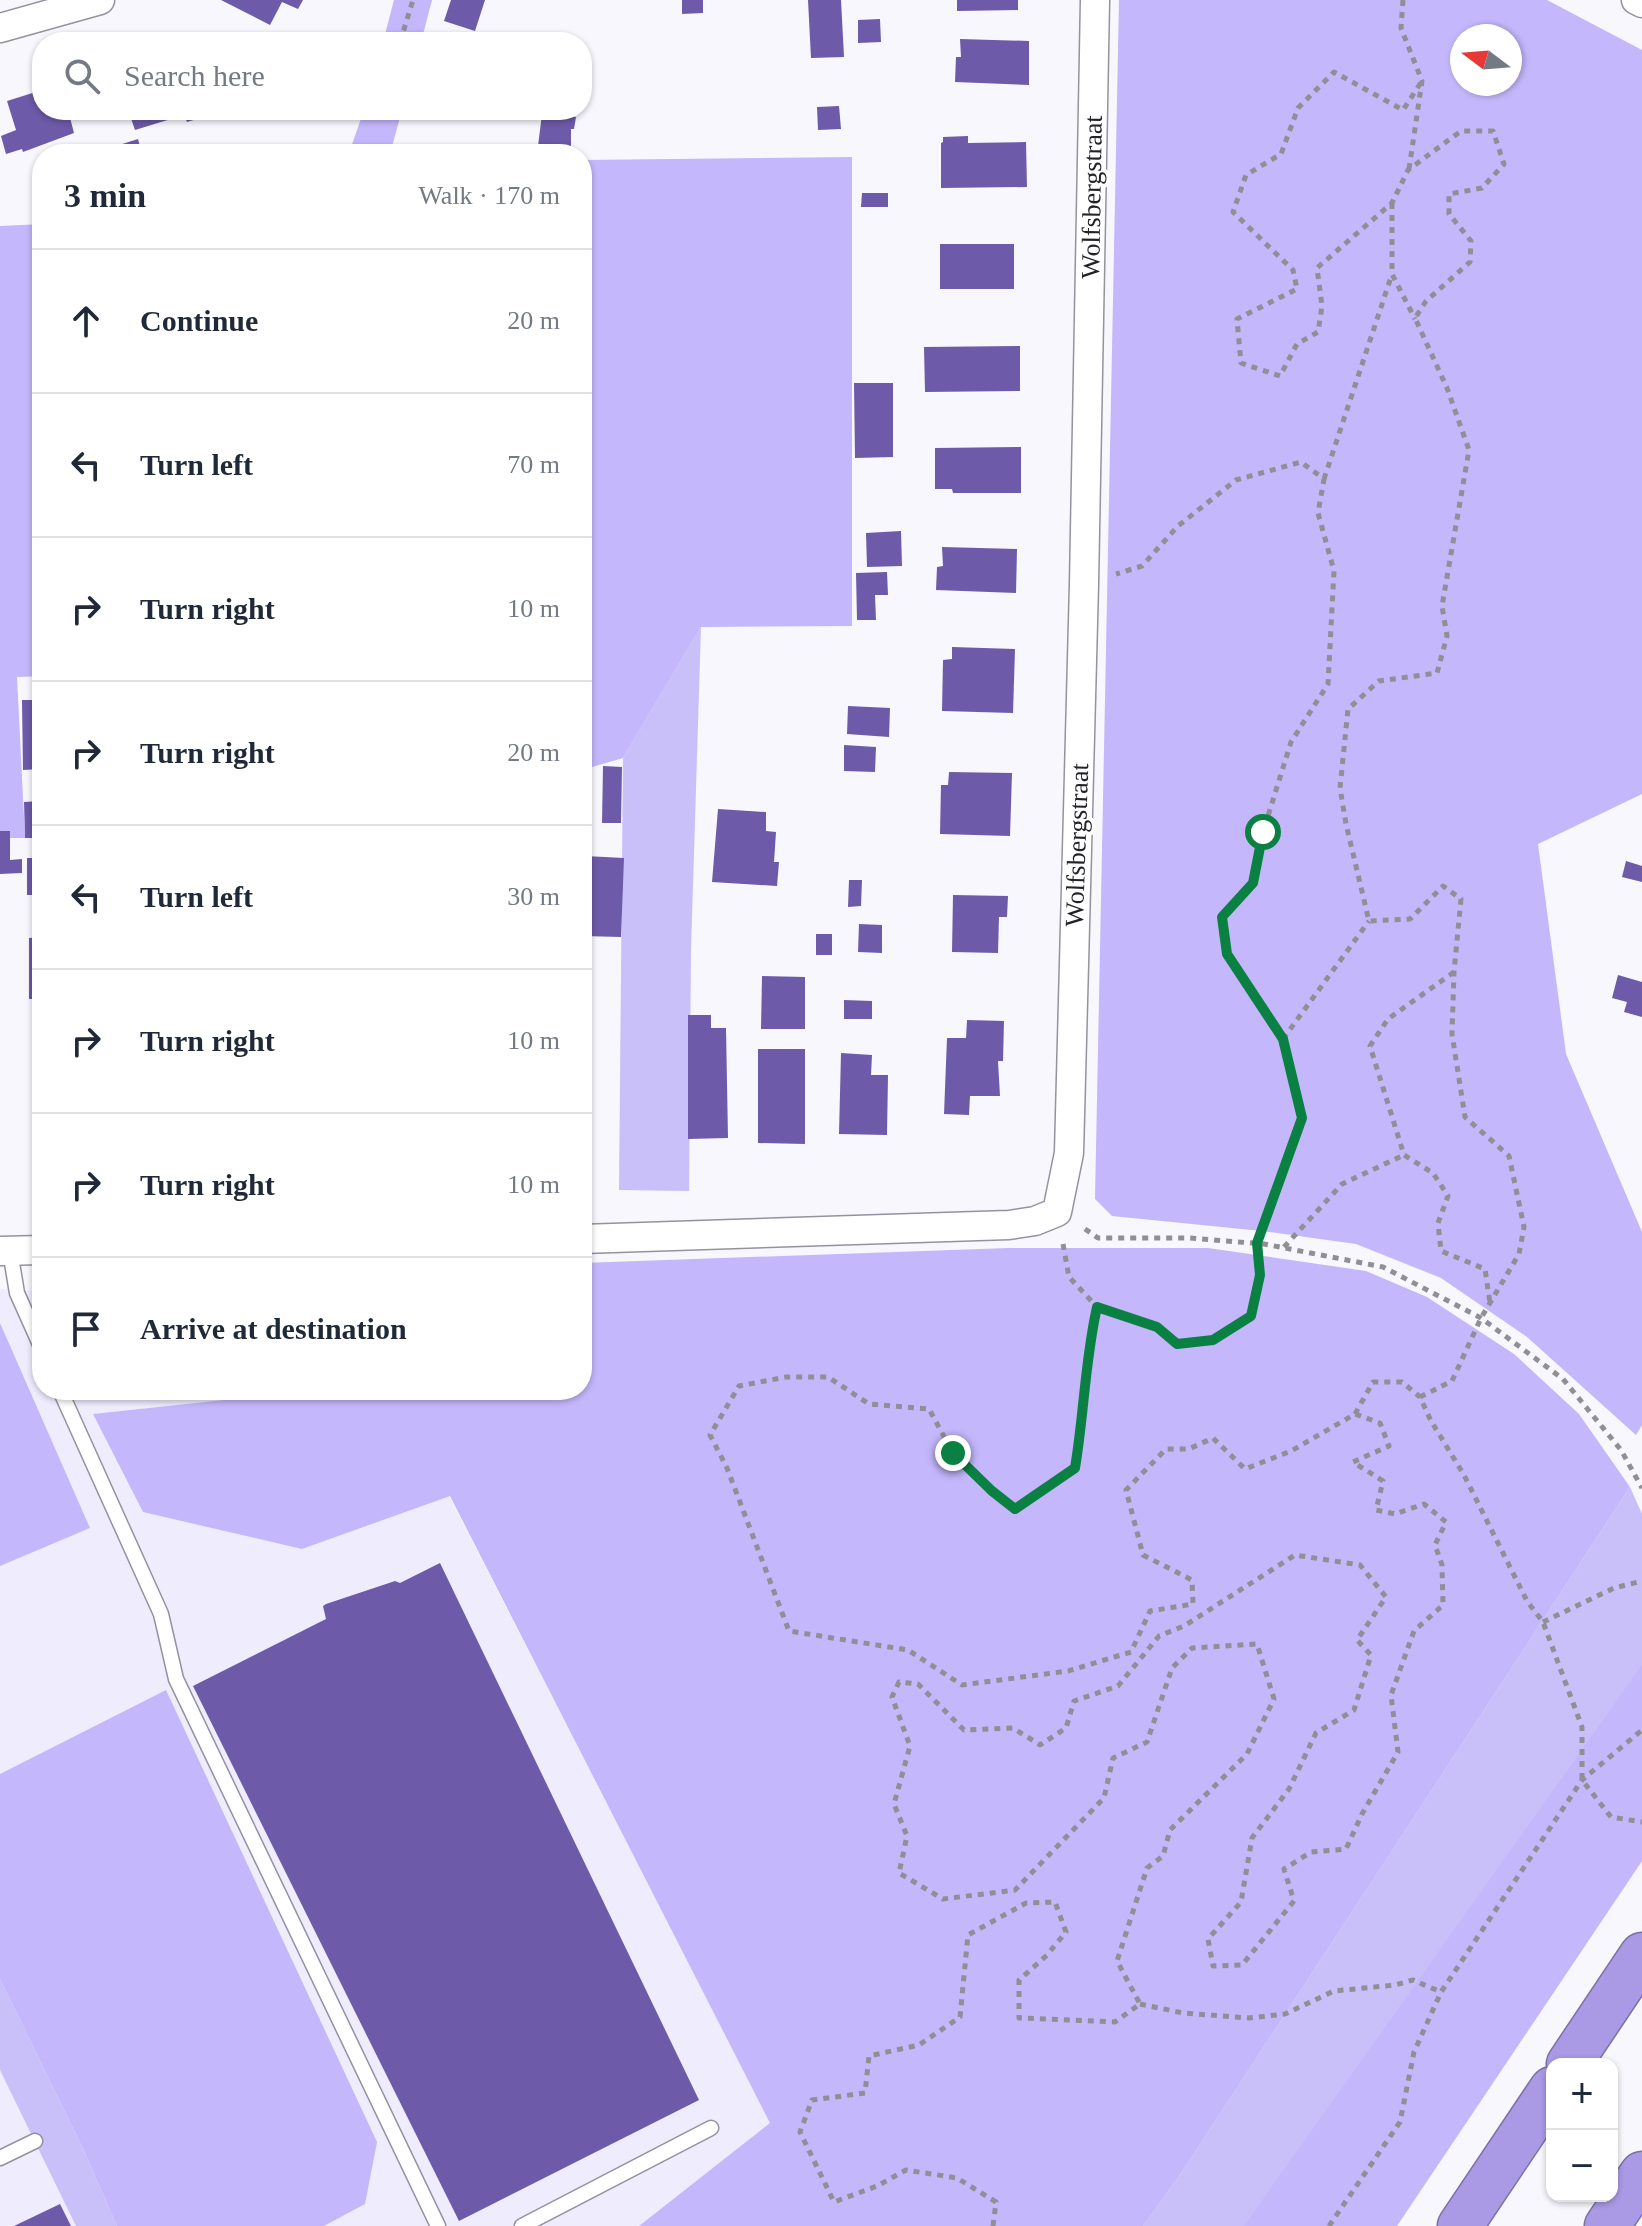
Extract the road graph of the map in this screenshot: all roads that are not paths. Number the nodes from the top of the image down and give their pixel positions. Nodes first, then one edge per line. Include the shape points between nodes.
1 (100, 0) edge
2 (1095, 0) edge
3 (1636, 0) edge
4 (1642, 3) edge
5 (0, 28) edge
6 (592, 1239) edge
7 (32, 1250) edge
8 (5, 1251) edge
9 (32, 1327) edge
10 (65, 1400) edge
11 (1642, 1955) edge
12 (1573, 2058) edge
13 (1546, 2098) edge
14 (711, 2128) dead end
15 (35, 2141) dead end
16 (0, 2158) edge
17 (1642, 2174) edge
18 (438, 2226) edge
19 (522, 2226) edge
20 (1460, 2226) edge
21 (1607, 2226) edge

1 - 5 street
2 - 6 street, Wolfsbergstraat via 1069,1153 1057,1212 1009,1225
3 - 4 street
7 - 8 street
8 - 9 lane
10 - 18 lane via 161,1614 176,1679
11 - 12 highway
13 - 20 highway
14 - 19 lane
15 - 16 lane
17 - 21 highway

